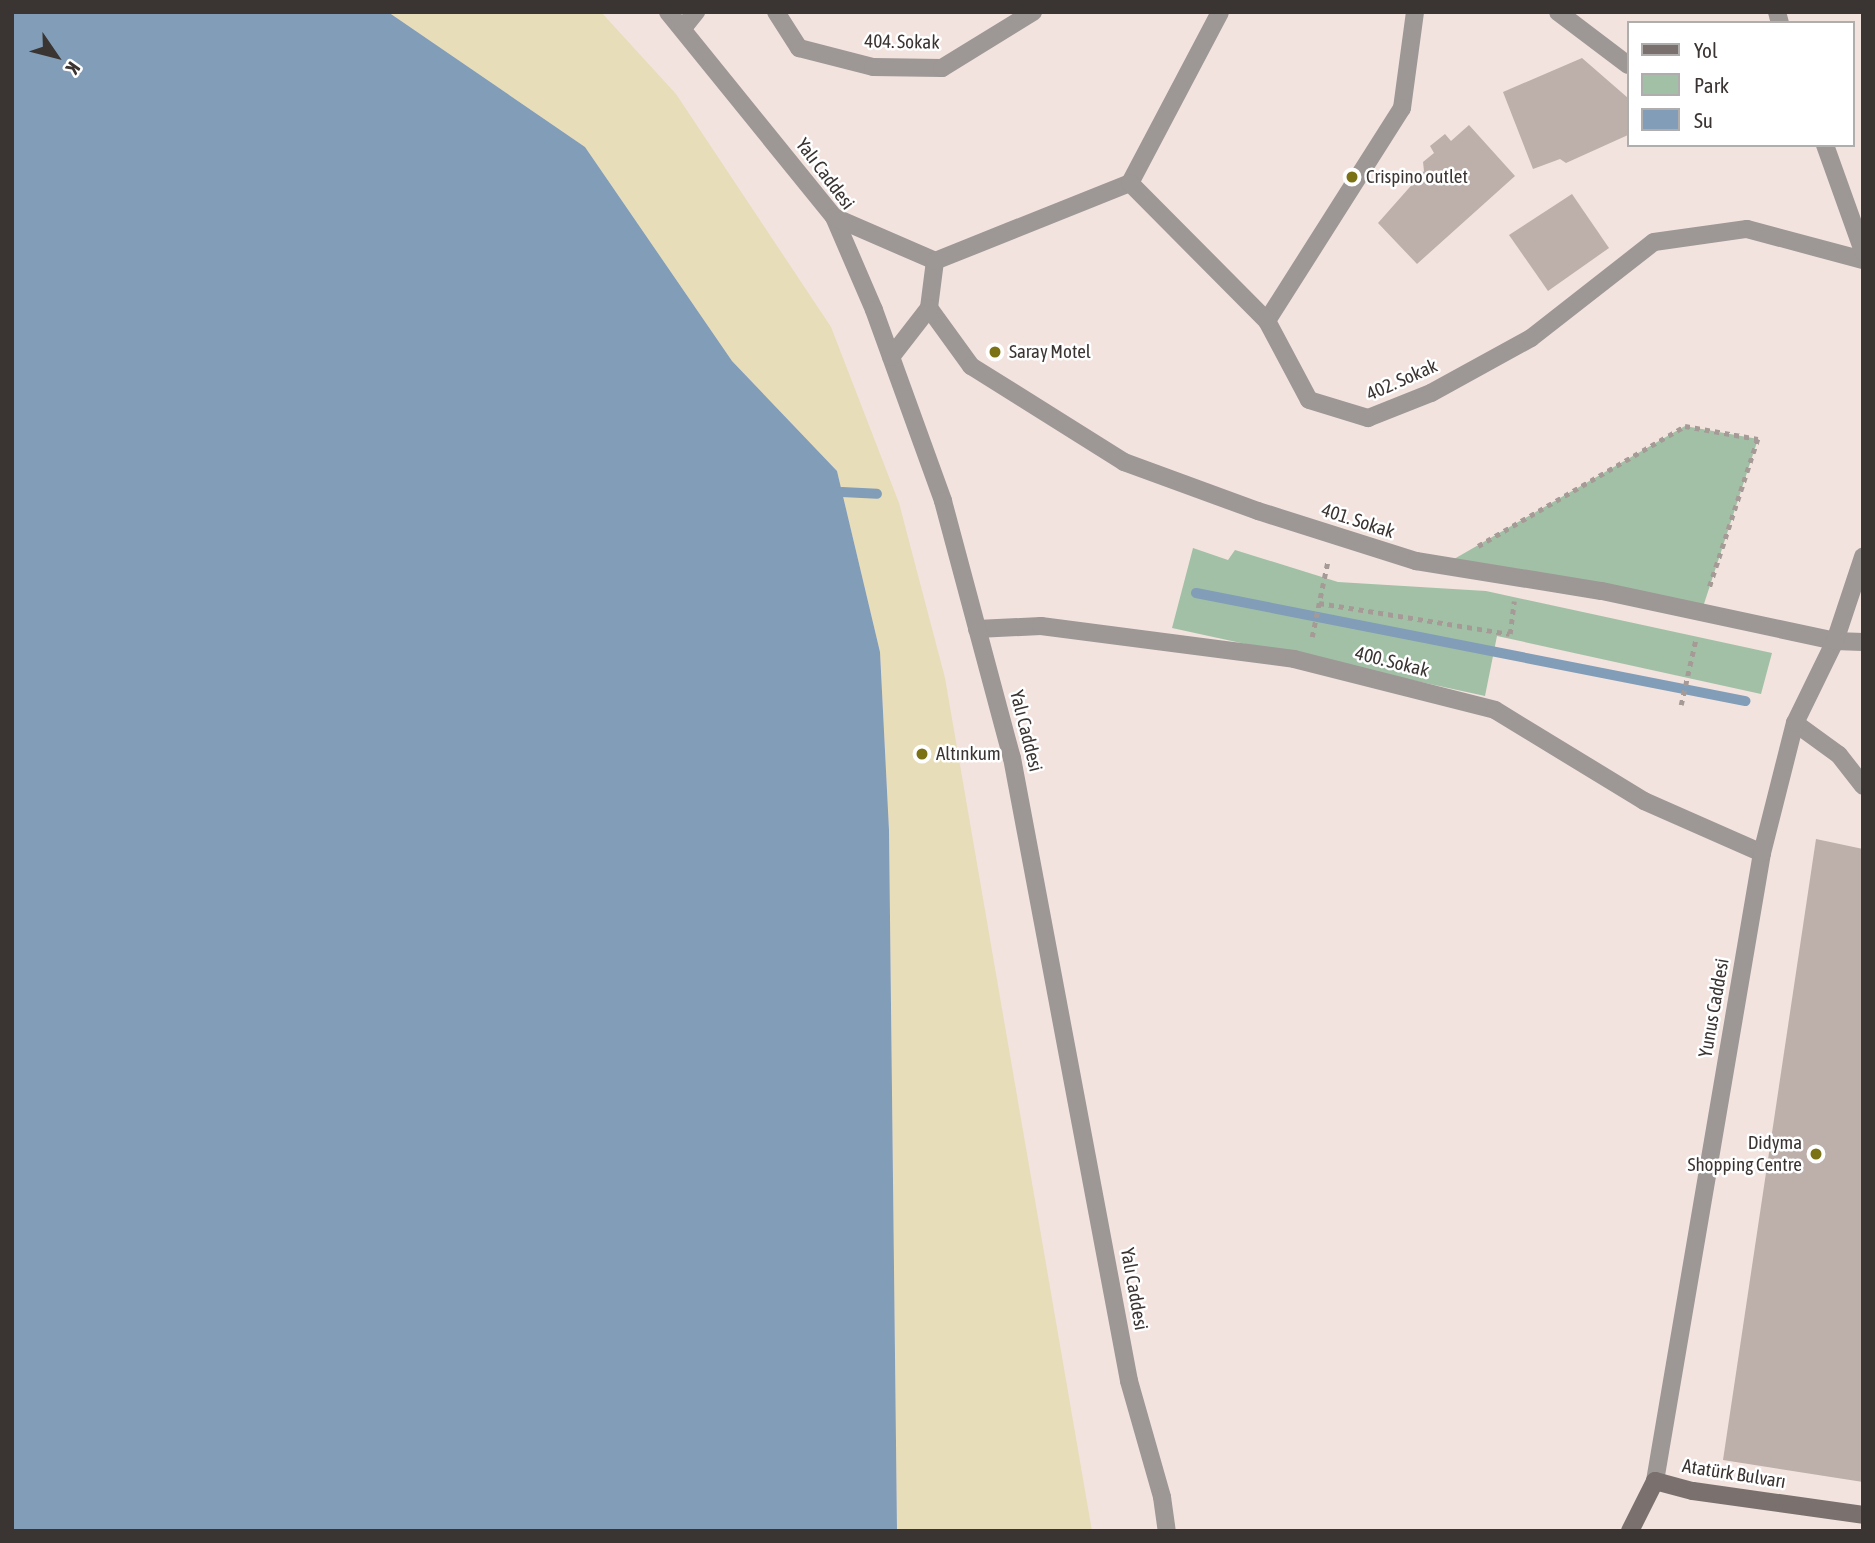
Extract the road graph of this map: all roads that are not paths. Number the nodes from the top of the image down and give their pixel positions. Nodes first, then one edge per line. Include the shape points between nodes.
1 (668, 12) edge
2 (696, 12) edge
3 (776, 12) edge
4 (1032, 12) edge
5 (1220, 12) edge
6 (1415, 12) edge
7 (1558, 12) edge
8 (683, 28) junction
9 (1626, 63) edge
10 (1826, 147) edge
11 (1130, 183) junction
12 (834, 217) junction
13 (1863, 251) edge
14 (1863, 260) edge
15 (935, 261) junction
16 (929, 308) junction
17 (1267, 321) junction
18 (891, 357) junction
19 (1863, 556) edge
20 (977, 629) junction
21 (1835, 641) junction
22 (1863, 642) edge
23 (1795, 723) junction
24 (1863, 786) edge
25 (1762, 853) junction
26 (1654, 1481) junction
27 (1863, 1515) edge
28 (1167, 1531) edge
29 (1630, 1531) edge

1 - 8 street, Yalı Caddesi
2 - 8 street
3 - 4 street, 404. Sokak via 799,48 873,67 942,68
5 - 11 street
6 - 17 street via 1402,108
7 - 9 street
8 - 12 street, Yalı Caddesi
10 - 13 street
11 - 15 street
11 - 17 street, 402. Sokak
12 - 15 street
12 - 18 street, Yalı Caddesi
14 - 17 street, 402. Sokak via 1747,229 1654,242 1531,338 1431,393 1368,418 1309,400
15 - 16 street
16 - 18 street
16 - 21 street, 401. Sokak via 971,366 1124,462 1334,535 1442,566 1602,591
18 - 20 street, Yalı Caddesi via 943,501
19 - 21 street, Yunus Caddesi
20 - 25 street, 400. Sokak via 1041,626 1294,659 1495,710 1644,801
20 - 28 street, Yalı Caddesi via 1012,758 1129,1381 1163,1497
21 - 22 street, 401. Sokak
21 - 23 street, Yunus Caddesi
23 - 24 street via 1839,755
23 - 25 street, Yunus Caddesi
25 - 26 street, Yunus Caddesi
26 - 27 main road, Atatürk Bulvarı via 1693,1491
26 - 29 main road, Atatürk Bulvarı

